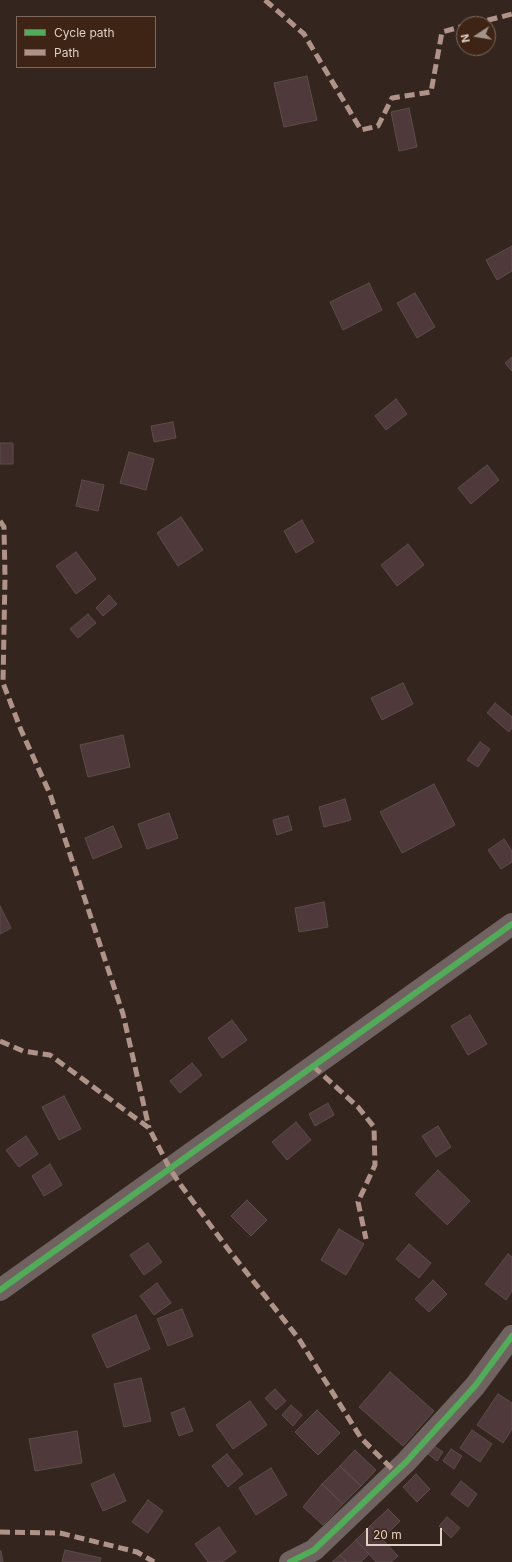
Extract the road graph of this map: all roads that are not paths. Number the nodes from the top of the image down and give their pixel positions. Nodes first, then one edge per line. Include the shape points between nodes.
1 (512, 924) edge
2 (0, 1290) edge
3 (512, 1336) edge
4 (290, 1562) edge

1 - 2 street
3 - 4 street via 475,1386 406,1462 314,1550

